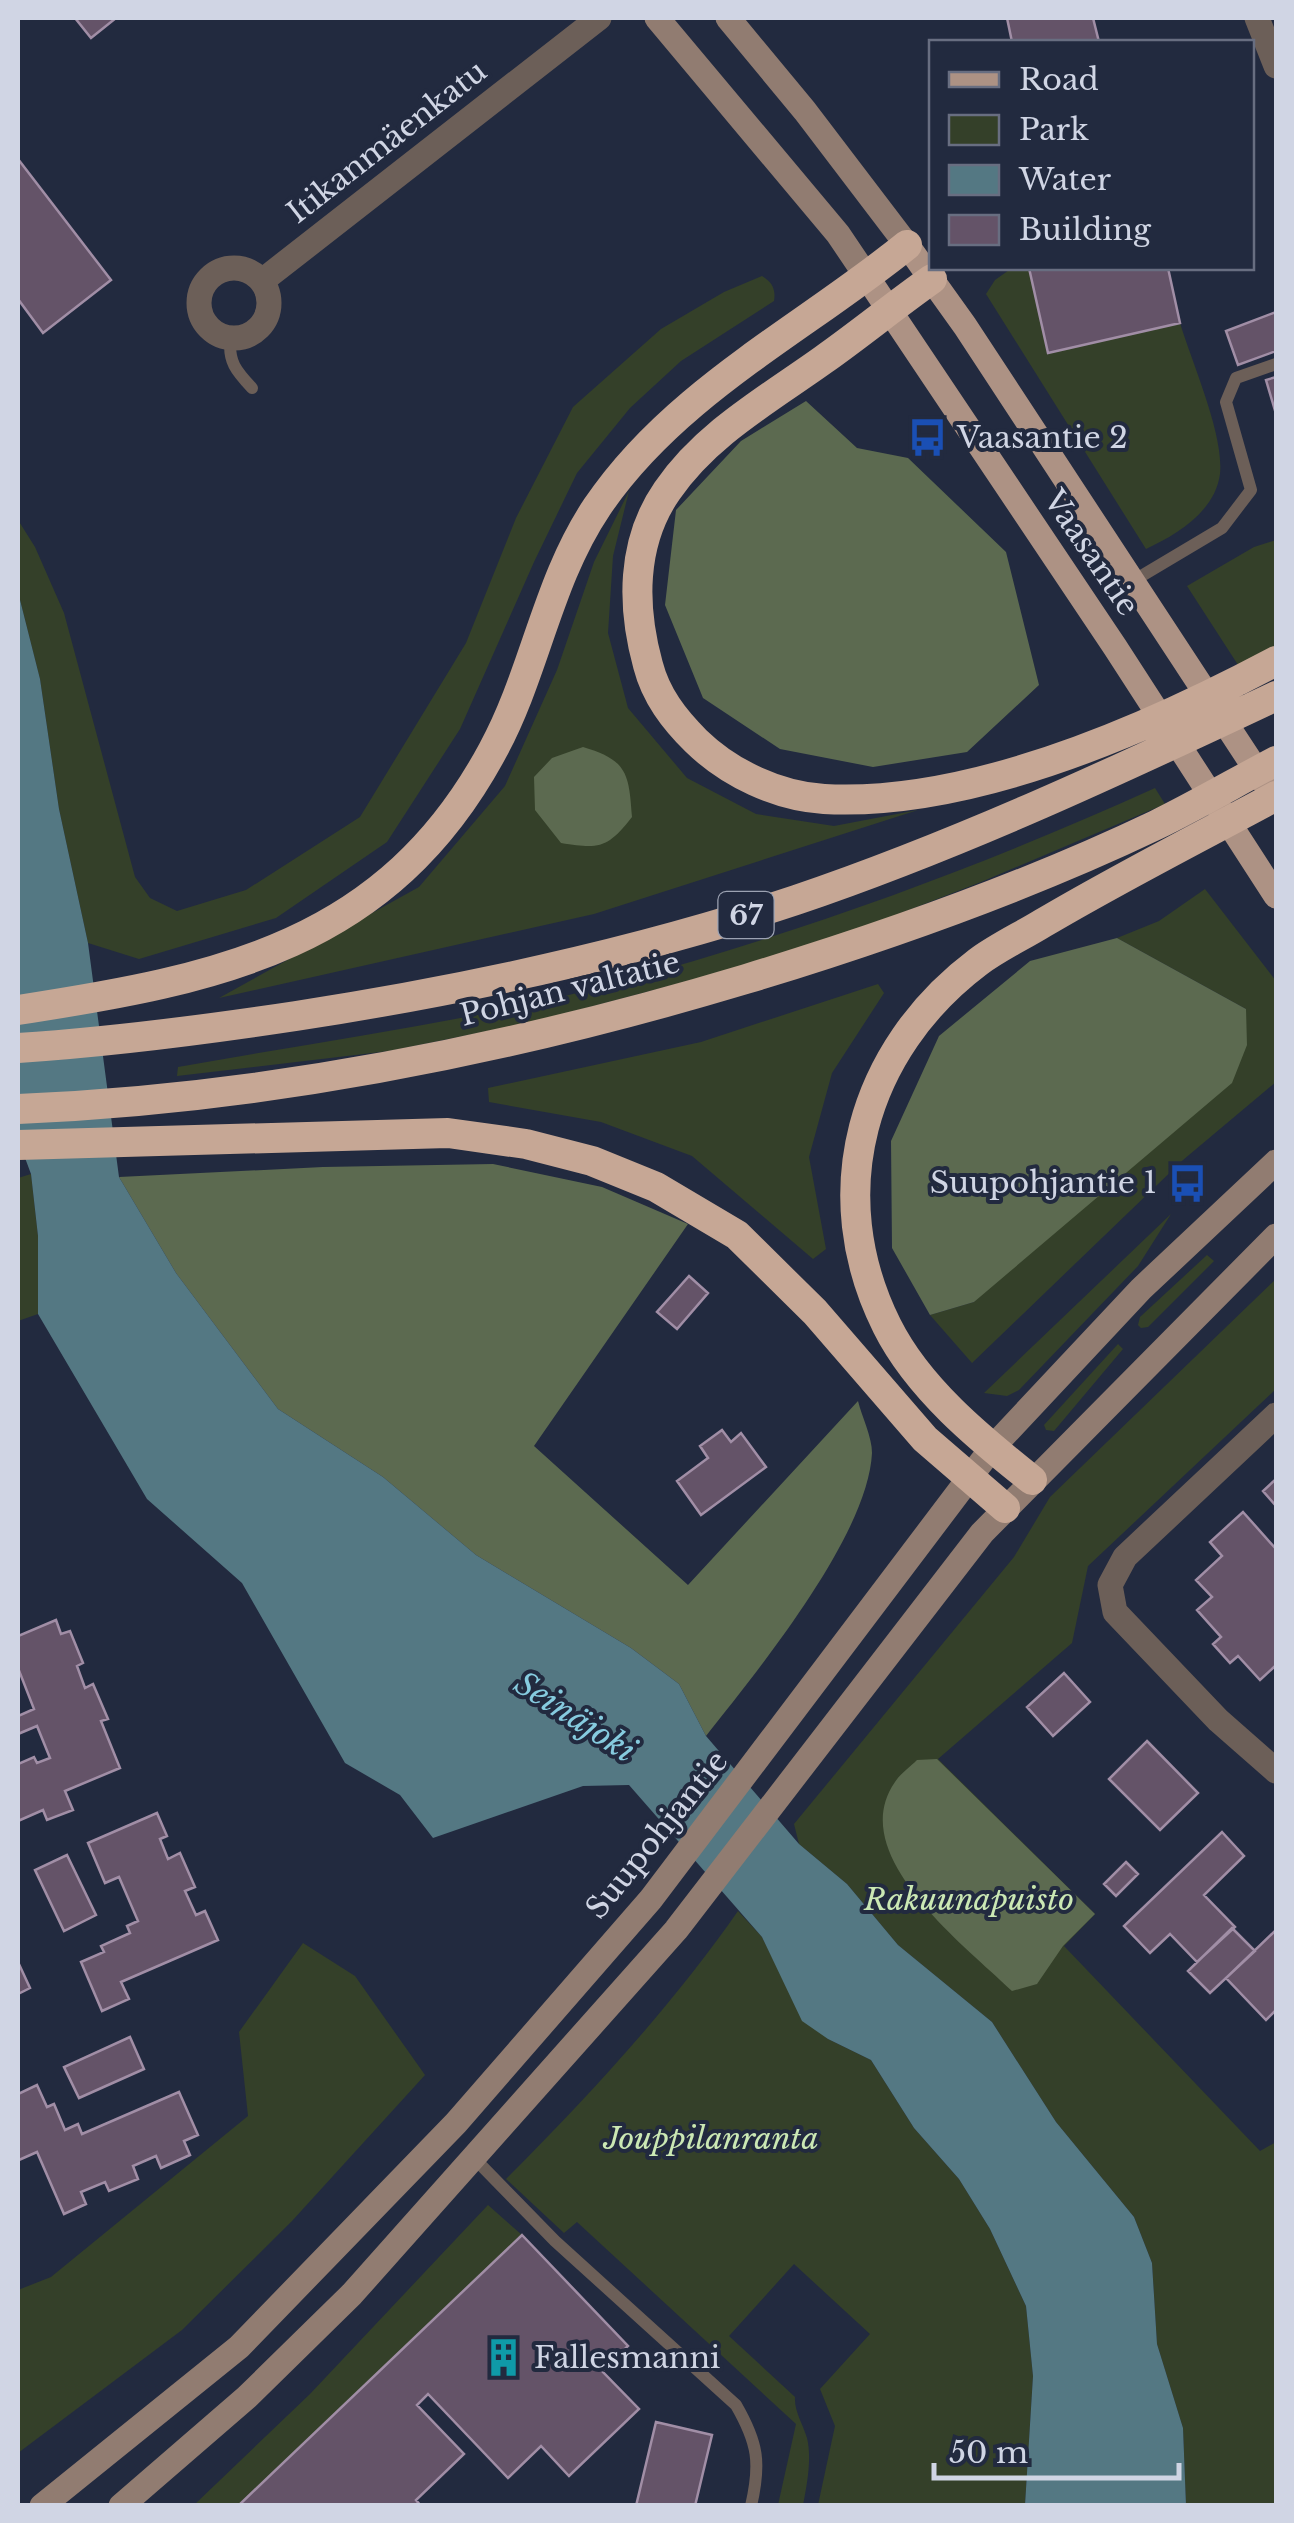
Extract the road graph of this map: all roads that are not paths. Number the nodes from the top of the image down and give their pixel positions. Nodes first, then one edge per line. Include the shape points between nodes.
1 (598, 18) edge
2 (657, 18) edge
3 (728, 18) edge
4 (1257, 18) edge
5 (1276, 66) edge
6 (907, 245) junction
7 (867, 278) junction
8 (932, 279) junction
9 (262, 280) junction
10 (889, 309) junction
11 (232, 338) junction
12 (1276, 364) edge
13 (252, 388) dead end
14 (1133, 582) junction
15 (1276, 662) edge
16 (1276, 696) edge
17 (1276, 761) edge
18 (1276, 798) edge
19 (1276, 896) edge
20 (18, 1010) edge
21 (18, 1048) edge
22 (18, 1109) edge
23 (18, 1144) edge
24 (1276, 1162) edge
25 (1276, 1236) edge
26 (1276, 1414) edge
27 (992, 1448) junction
28 (968, 1477) junction
29 (1032, 1480) junction
30 (1005, 1508) junction
31 (1276, 1771) edge
32 (474, 2158) junction
33 (42, 2506) edge
34 (121, 2506) edge
35 (751, 2506) edge

1 - 9 street, Itikanmäenkatu
2 - 7 main road, Vaasantie via 838,234
3 - 6 main road, Vaasantie
4 - 5 street
6 - 7 highway
6 - 8 main road, Vaasantie
7 - 10 main road, Vaasantie
7 - 20 highway via 687,408 630,464 595,510 563,572 494,749 414,860 376,893 259,957 185,981
8 - 10 highway
8 - 14 main road, Vaasantie
9 - 11 street via 268,314 254,332
9 - 11 street via 231,267 202,286 203,320
10 - 15 highway via 701,450 666,492 644,538 636,600 652,680 674,719 716,760 764,785 822,799 966,784 1114,737
10 - 19 main road, Vaasantie
11 - 13 lane via 232,365
12 - 14 lane via 1236,378 1226,402 1251,490 1222,528
14 - 18 main road, Vaasantie
16 - 21 highway, Pohjan valtatie / 67 via 1076,791 797,899 655,942 487,984 184,1033
17 - 22 highway, Pohjan valtatie / 67 via 1156,824 988,897 664,1004 360,1074
18 - 27 highway via 979,962 930,1005 896,1048 868,1109 855,1166 856,1226 868,1280 888,1329 919,1372
23 - 28 highway via 448,1133 592,1161 737,1234
24 - 27 main road, Suupohjantie via 1141,1289
25 - 29 main road
26 - 31 street via 1125,1557 1110,1585 1114,1612
27 - 28 main road, Suupohjantie
27 - 29 highway
28 - 30 highway
28 - 33 main road, Suupohjantie via 652,1899 456,2123 239,2347
29 - 30 main road
30 - 32 main road via 676,1930
32 - 34 main road via 352,2294
32 - 35 lane via 736,2406 754,2437 758,2476

